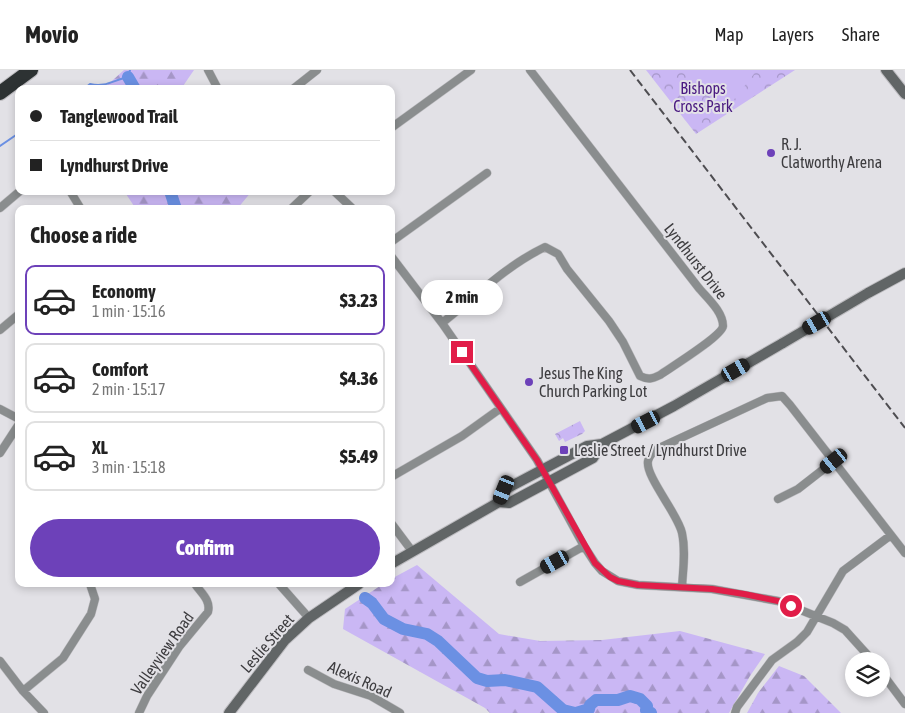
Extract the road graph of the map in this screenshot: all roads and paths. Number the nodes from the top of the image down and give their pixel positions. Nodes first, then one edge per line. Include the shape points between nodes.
1 (31, 70) edge
2 (208, 70) edge
3 (317, 70) edge
4 (471, 70) edge
5 (530, 70) edge
6 (886, 70) edge
7 (216, 85) edge
8 (298, 85) edge
9 (0, 93) edge
10 (905, 94) edge
11 (395, 125) edge
12 (486, 173) dead end
13 (15, 195) edge
14 (306, 195) edge
15 (338, 195) edge
16 (295, 205) edge
17 (349, 205) edge
18 (0, 208) edge
19 (395, 239) edge
20 (395, 261) edge
21 (905, 274) edge
22 (15, 317) edge
23 (442, 323) junction
24 (0, 330) edge
25 (501, 408) junction
26 (0, 409) edge
27 (15, 417) edge
28 (15, 430) edge
29 (602, 444) junction
30 (0, 453) edge
31 (834, 461) junction
32 (543, 470) junction
33 (395, 475) edge
34 (549, 482) junction
35 (778, 499) dead end
36 (499, 502) junction
37 (395, 528) edge
38 (891, 535) junction
39 (584, 546) junction
40 (412, 551) junction
41 (905, 553) edge
42 (395, 562) edge
43 (520, 582) dead end
44 (91, 587) edge
45 (198, 587) edge
46 (282, 587) edge
47 (354, 587) edge
48 (682, 587) junction
49 (817, 616) junction
50 (309, 618) junction
51 (865, 652) edge
52 (0, 661) edge
53 (308, 670) dead end
54 (890, 684) edge
55 (23, 691) junction
56 (905, 704) edge
57 (44, 713) edge
58 (139, 713) edge
59 (229, 713) edge
60 (400, 713) edge
61 (735, 713) edge

1 - 9 highway
2 - 7 street
3 - 8 street
4 - 11 street
5 - 23 street, Lyndhurst Drive via 715,306 723,323 722,330 660,375 646,379 640,376 609,321 558,254 545,247 502,275
6 - 10 main road
12 - 19 street
13 - 18 street
14 - 16 street
15 - 17 street
20 - 23 street
21 - 29 main road, bridge
22 - 24 street
23 - 25 street
25 - 32 street
25 - 33 street via 462,436
26 - 27 street
28 - 30 street
29 - 32 main road via 587,446
29 - 34 main road via 593,458
31 - 35 street via 798,489
31 - 38 street
31 - 48 street via 782,396 767,398 652,453 648,462 650,474 682,532
32 - 34 street
32 - 36 main road via 504,490
34 - 36 main road via 509,503
34 - 39 street
36 - 40 main road
37 - 40 street
38 - 41 street
38 - 49 street via 843,571
39 - 43 street
39 - 48 street via 602,571 618,581
40 - 42 main road
44 - 55 street via 95,599 91,614 64,658
45 - 58 street, Valleyview Road via 206,597 208,612 174,654
46 - 50 street
47 - 50 main road, Leslie Street
48 - 49 street via 778,601
49 - 51 street via 845,630
49 - 61 street via 797,642 772,660
50 - 59 main road, Leslie Street via 280,647
52 - 55 street
53 - 60 street, Alexis Road via 334,684 371,696
54 - 56 street
55 - 57 street

